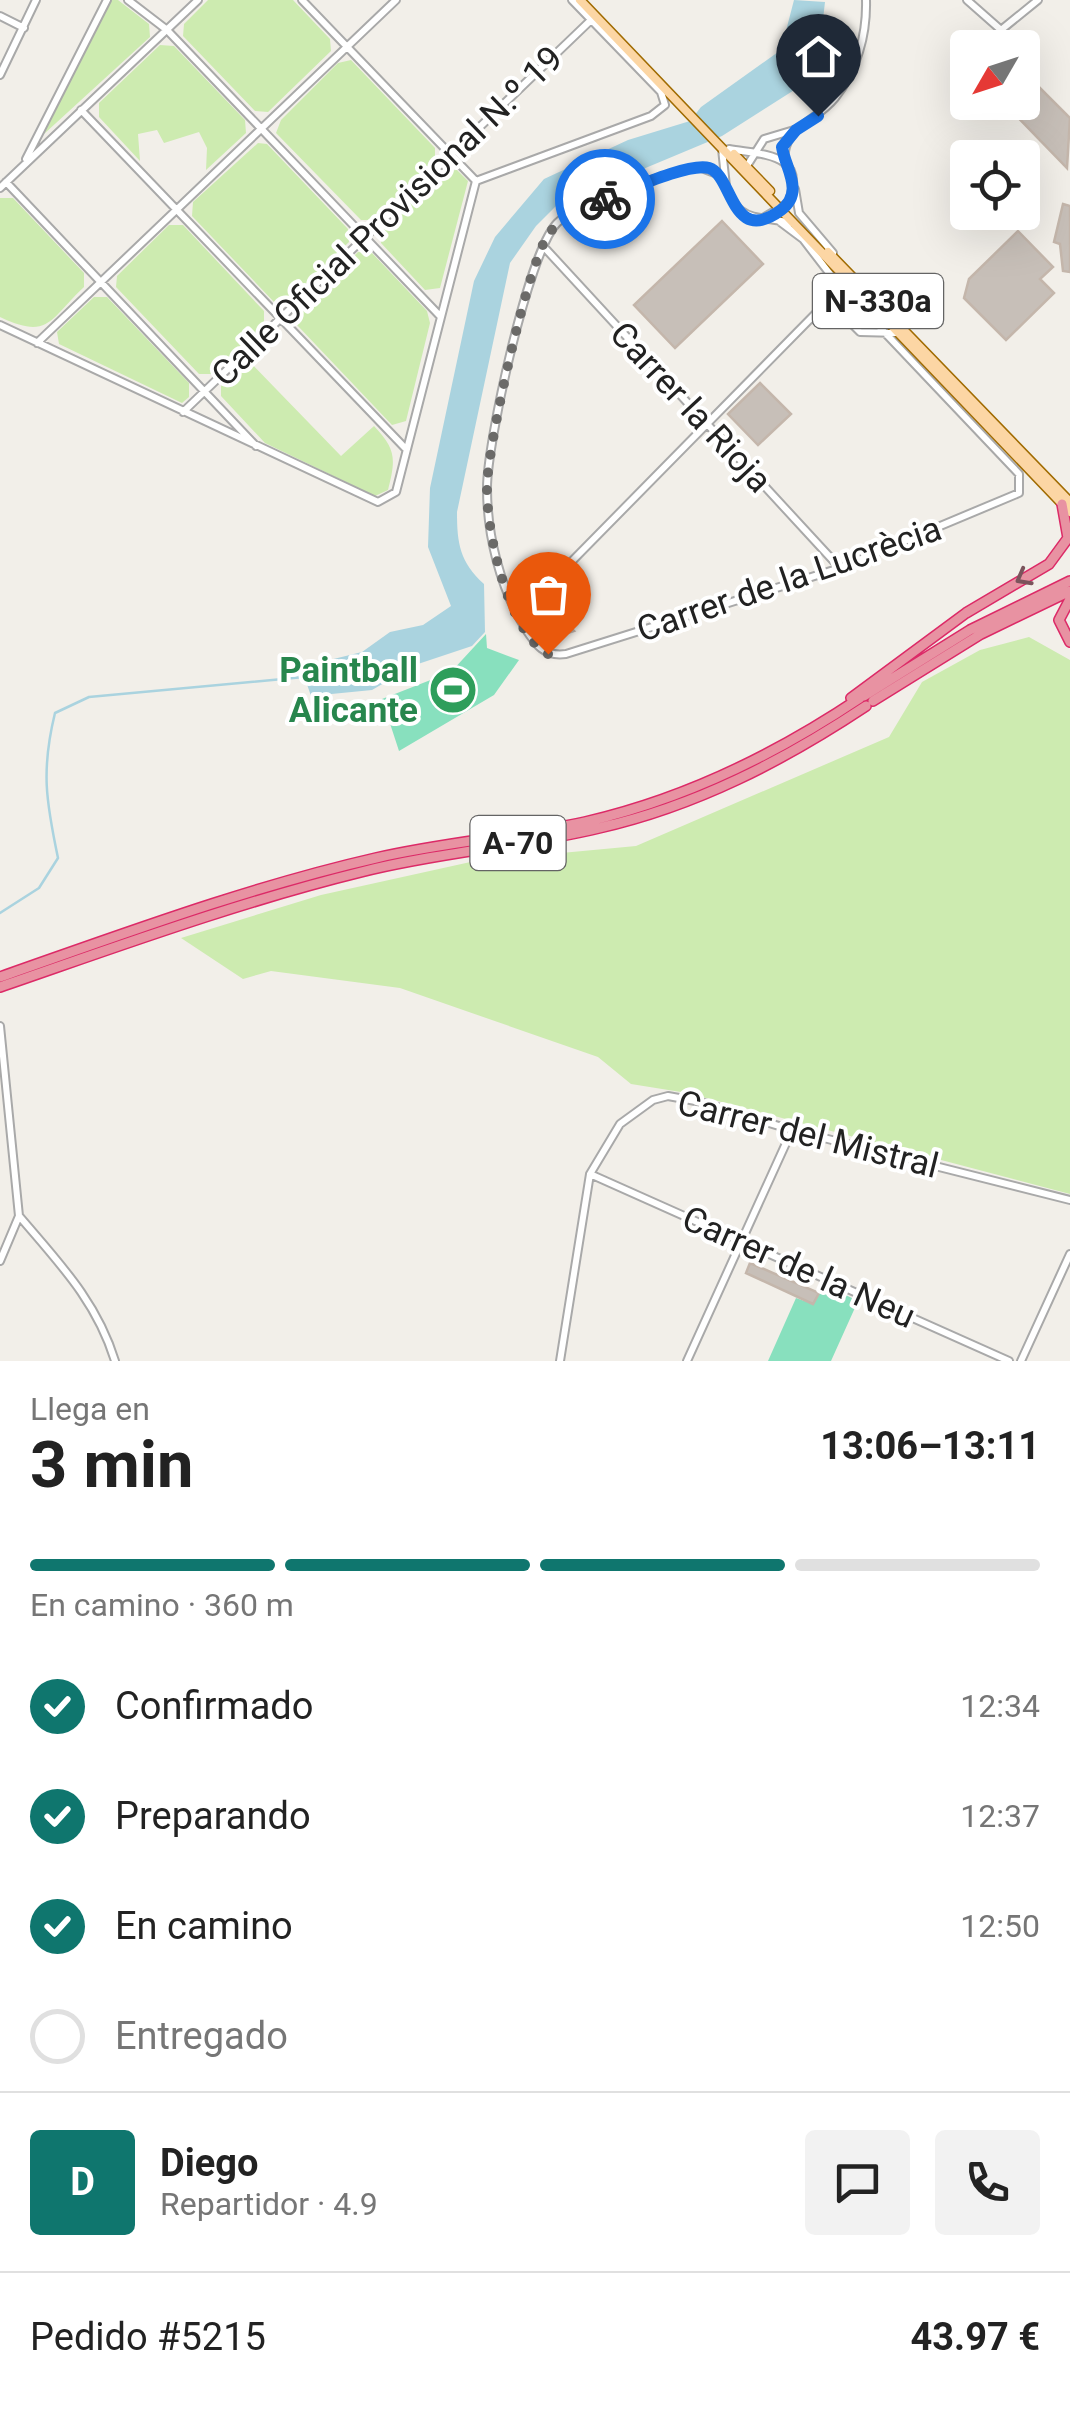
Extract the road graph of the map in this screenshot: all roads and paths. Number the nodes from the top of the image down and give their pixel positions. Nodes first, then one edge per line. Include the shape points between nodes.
1 (36, 0) edge
2 (107, 0) edge
3 (128, 0) edge
4 (198, 0) edge
5 (302, 0) edge
6 (396, 0) edge
7 (572, 0) edge
8 (582, 0) edge
9 (866, 0) edge
10 (967, 0) edge
11 (1038, 0) edge
12 (0, 16) edge
13 (590, 20) junction
14 (24, 28) junction
15 (166, 30) junction
16 (347, 47) junction
17 (3, 61) edge
18 (0, 75) edge
19 (81, 110) junction
20 (261, 128) junction
21 (796, 130) junction
22 (725, 147) junction
23 (754, 150) junction
24 (450, 155) junction
25 (785, 164) junction
26 (24, 165) junction
27 (745, 169) junction
28 (476, 181) junction
29 (794, 184) junction
30 (3, 185) edge
31 (725, 188) junction
32 (175, 208) junction
33 (783, 208) junction
34 (757, 219) junction
35 (778, 220) junction
36 (794, 224) junction
37 (803, 235) junction
38 (364, 237) junction
39 (543, 246) junction
40 (836, 258) junction
41 (833, 278) junction
42 (100, 281) junction
43 (819, 310) junction
44 (440, 317) junction
45 (280, 319) junction
46 (0, 325) edge
47 (886, 332) junction
48 (899, 333) junction
49 (37, 342) junction
50 (921, 355) junction
51 (205, 390) junction
52 (942, 390) junction
53 (954, 403) junction
54 (967, 404) junction
55 (183, 412) junction
56 (972, 422) junction
57 (705, 424) junction
58 (258, 448) junction
59 (405, 448) junction
60 (1067, 506) edge
61 (840, 568) junction
62 (1070, 581) edge
63 (1070, 595) edge
64 (518, 616) junction
65 (1070, 642) edge
66 (866, 700) junction
67 (722, 776) junction
68 (150, 932) junction
69 (65, 959) junction
70 (0, 976) edge
71 (0, 986) edge
72 (0, 1026) edge
73 (792, 1130) junction
74 (590, 1174) junction
75 (1070, 1200) edge
76 (20, 1216) junction
77 (740, 1240) junction
78 (1070, 1254) edge
79 (0, 1261) edge
80 (115, 1361) edge
81 (560, 1361) edge
82 (687, 1361) edge
83 (1009, 1361) edge
84 (1021, 1361) edge

1 - 14 street
2 - 26 street
3 - 15 street
4 - 15 street
5 - 16 street
6 - 16 street
7 - 13 street
8 - 22 main road, N-330a
9 - 21 street via 860,50 846,83
10 - 11 street via 1002,30
12 - 14 street
13 - 24 street, Calle Oficial Provisional N.º 19
13 - 28 street via 661,92 665,105 652,116
14 - 17 street
15 - 19 street
15 - 20 street
16 - 20 street
16 - 24 street
17 - 18 street
19 - 26 street
19 - 32 street
20 - 32 street
20 - 38 street
21 - 23 street via 764,139
21 - 25 street via 782,147
22 - 23 street
22 - 27 main road, N-330a
22 - 31 street
23 - 25 street
23 - 27 street
24 - 28 street
24 - 38 street, Calle Oficial Provisional N.º 19
25 - 29 street
26 - 30 street
27 - 33 main road, N-330a
28 - 44 street
29 - 33 street
29 - 40 street via 799,214
30 - 42 street
31 - 34 street via 735,210
31 - 39 street via 714,170 691,169 574,211
32 - 42 street
32 - 45 street
33 - 34 street
33 - 36 main road, N-330a
33 - 40 main road, N-330a
34 - 35 street
35 - 36 street
35 - 37 street
36 - 37 main road, N-330a
37 - 41 street
37 - 48 main road, N-330a
38 - 44 street
38 - 45 street, Calle Oficial Provisional N.º 19
39 - 57 street, Carrer la Rioja
39 - 64 street via 488,474 493,543
40 - 60 main road, N-330a
41 - 43 street via 830,300
41 - 47 street
42 - 49 street
42 - 51 street
43 - 47 street via 838,310 860,332
43 - 57 street
44 - 59 street
45 - 51 street, Calle Oficial Provisional N.º 19
45 - 59 street
46 - 49 street
47 - 48 street
47 - 52 street
48 - 50 main road, N-330a
49 - 55 street
50 - 52 street
50 - 54 main road, N-330a
51 - 55 street, Calle Oficial Provisional N.º 19
51 - 58 street
52 - 53 street
53 - 54 street
53 - 56 street
54 - 56 street
54 - 60 main road, N-330a
55 - 58 street
56 - 61 street, Carrer de la Lucrècia via 1020,474 1022,486 1012,499
57 - 61 street, Carrer la Rioja
57 - 64 street
58 - 59 street via 378,502 396,492
60 -> 67 highway via 1068,538 1055,560
61 - 64 street, Carrer de la Lucrècia via 566,654 548,654
62 - 66 highway, A-70 via 970,630
63 - 65 highway via 1059,620
63 - 66 highway, A-70 via 981,634
66 - 67 highway, A-70
66 - 68 highway, A-70 via 754,773 659,812 357,872
67 - 68 highway, A-70 via 594,820 347,865
68 - 69 highway, A-70
69 - 70 highway, A-70
69 - 71 highway, A-70
72 - 76 street
73 - 74 street, Carrer del Mistral via 668,1096 620,1124
73 - 75 street, Carrer del Mistral
73 - 77 street
74 - 77 street, Carrer de la Neu
74 - 81 street, Carrer del Mistral
76 - 79 street
76 - 80 street via 85,1292
77 - 82 street
77 - 83 street, Carrer de la Neu
78 - 84 street

